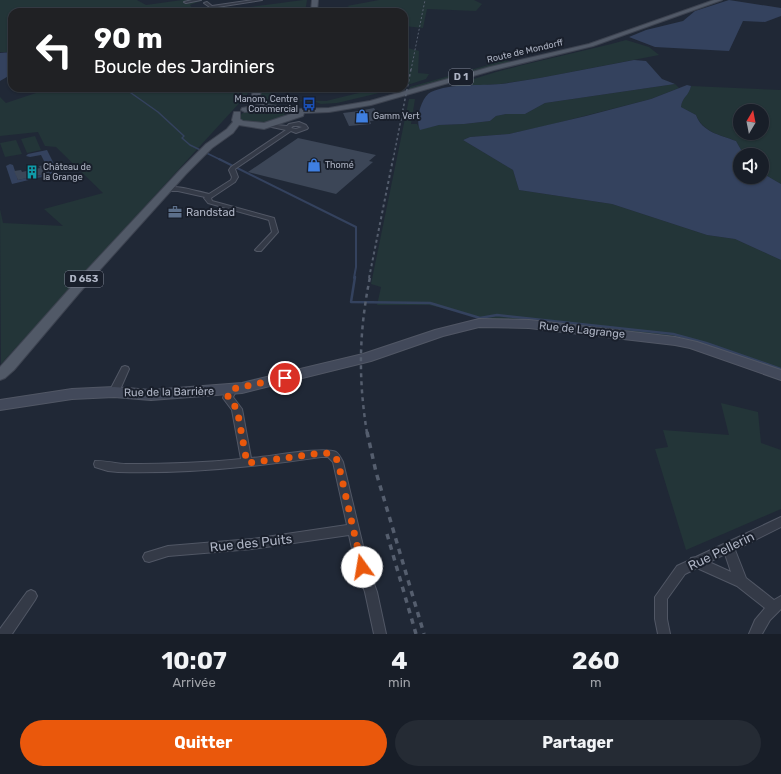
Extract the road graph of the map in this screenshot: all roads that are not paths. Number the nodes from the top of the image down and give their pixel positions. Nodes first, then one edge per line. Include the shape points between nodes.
1 (200, 0) edge
2 (261, 0) edge
3 (719, 0) edge
4 (186, 2) dead end
5 (206, 3) dead end
6 (257, 92) edge
7 (256, 101) junction
8 (265, 106) junction
9 (245, 110) junction
10 (238, 122) junction
11 (287, 122) junction
12 (247, 125) junction
13 (230, 131) junction
14 (168, 189) junction
15 (208, 198) junction
16 (259, 250) dead end
17 (382, 354) joint
18 (16, 356) junction
19 (125, 369) dead end
20 (0, 370) edge
21 (0, 375) edge
22 (781, 375) edge
23 (232, 389) junction
24 (114, 392) junction
25 (0, 404) edge
26 (247, 463) junction
27 (99, 464) dead end
28 (781, 522) edge
29 (354, 529) junction
30 (728, 547) junction
31 (149, 557) dead end
32 (695, 562) junction
33 (742, 582) junction
34 (30, 596) dead end
35 (777, 604) edge
36 (4, 634) edge
37 (380, 634) edge
38 (664, 634) edge
39 (755, 634) edge

1 - 4 street
2 - 5 street via 211,7
3 - 11 main road, Route de Mondorff / D 1 via 609,40 492,68 371,103 305,112
6 - 7 main road
7 - 8 main road
7 - 9 main road
8 - 9 main road
8 - 11 main road via 276,108
9 - 10 main road via 236,115
10 - 12 main road
10 - 13 main road
11 - 12 main road
11 - 15 street via 233,168 233,181
12 - 13 main road
13 - 14 main road, D 653 via 208,146
14 - 15 street via 178,189
14 - 18 main road, D 653
15 - 16 street via 210,202 272,219 275,232
17 - 22 street, Rue de Lagrange via 439,333 479,323 503,322 675,341
17 - 23 street, Rue de la Barrière
18 - 20 main road
18 - 21 main road
19 - 24 street
23 - 24 street, Rue de la Barrière via 151,394
23 - 26 street via 228,393 228,398 237,409
24 - 25 street, Rue de la Barrière via 66,395
26 - 27 street via 153,469 106,467
26 - 29 street via 322,453 335,456
28 - 30 street, Rue Pellerin
29 - 31 street, Rue des Puits via 252,544 168,551
29 - 37 street
30 - 32 street, Rue Pellerin
30 - 33 street
32 - 33 street
32 - 38 street, Rue Pellerin via 681,570 661,597
33 - 35 street
34 - 36 street
35 - 39 street via 762,619

